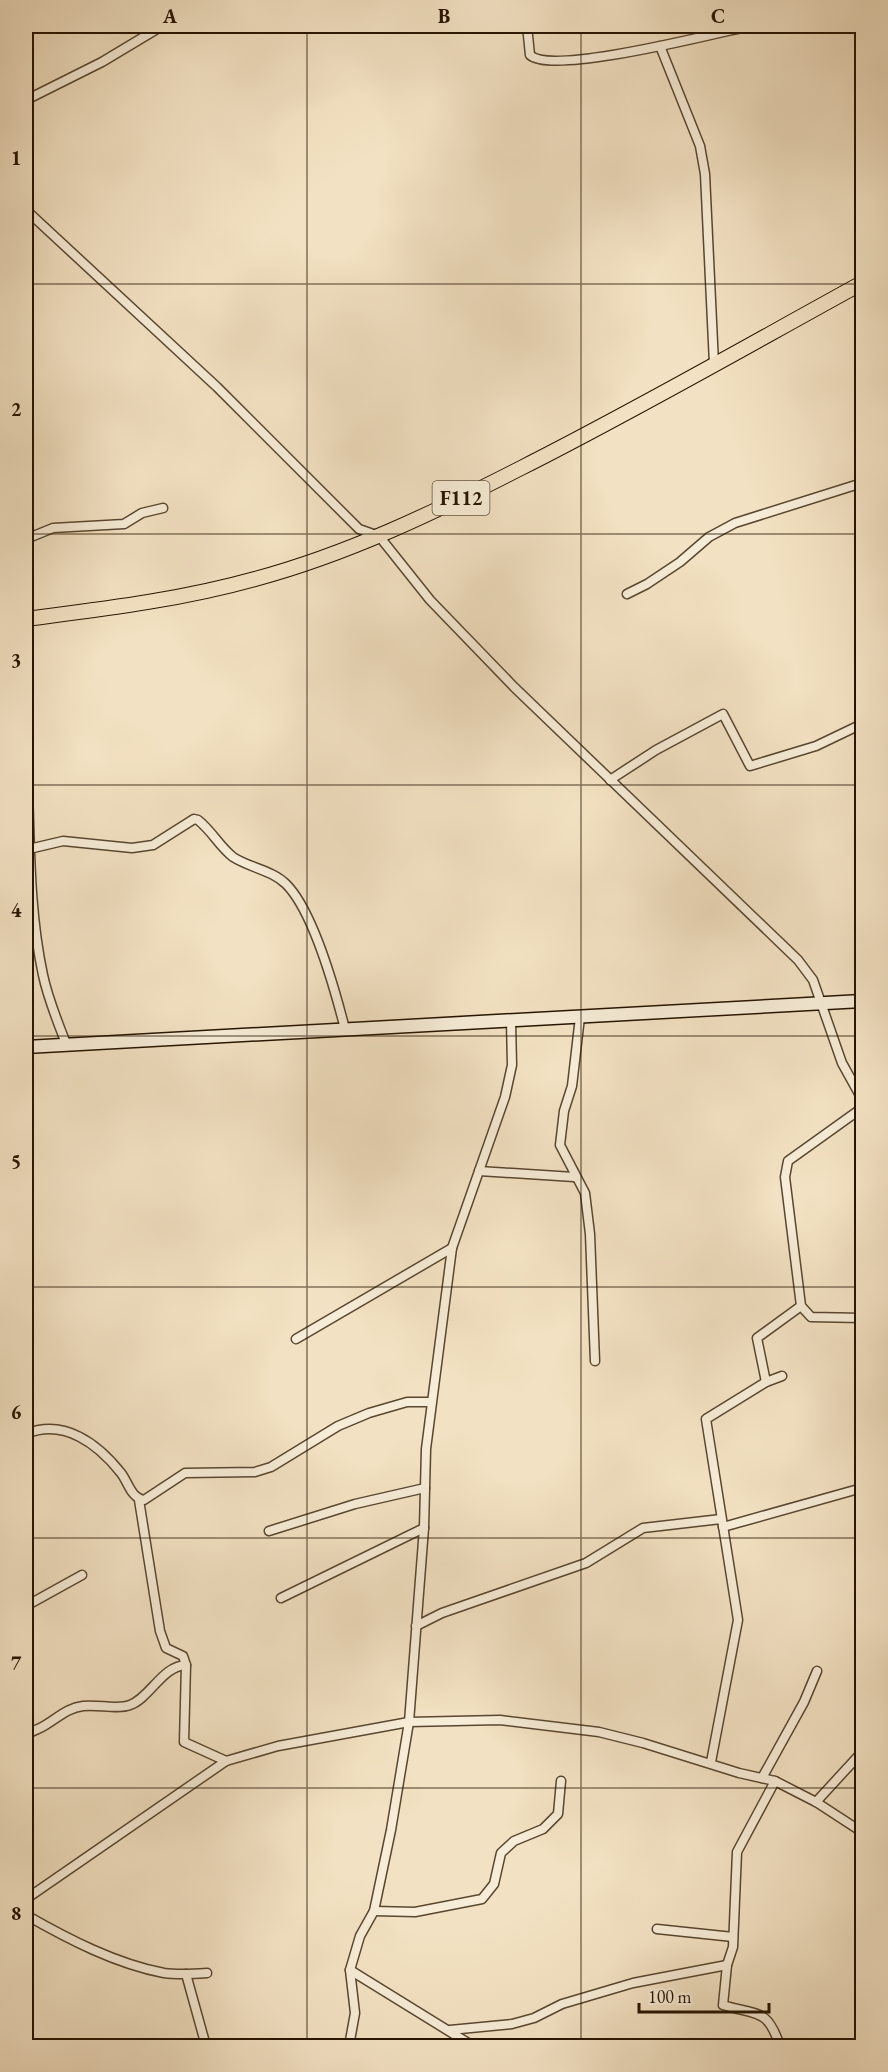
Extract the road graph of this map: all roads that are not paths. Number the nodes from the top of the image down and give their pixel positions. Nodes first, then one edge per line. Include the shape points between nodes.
1 (162, 26) edge
2 (527, 26) edge
3 (750, 26) edge
4 (660, 46) junction
5 (26, 100) edge
6 (26, 210) edge
7 (862, 283) edge
8 (714, 364) junction
9 (862, 483) edge
10 (163, 508) dead end
11 (379, 536) junction
12 (26, 539) edge
13 (627, 594) dead end
14 (26, 619) edge
15 (862, 724) edge
16 (26, 749) edge
17 (610, 780) junction
18 (28, 849) junction
19 (862, 1001) edge
20 (821, 1004) junction
21 (580, 1017) junction
22 (511, 1021) junction
23 (345, 1029) junction
24 (67, 1046) junction
25 (26, 1047) edge
26 (862, 1099) edge
27 (862, 1108) edge
28 (479, 1171) junction
29 (574, 1177) junction
30 (452, 1248) junction
31 (801, 1306) junction
32 (862, 1318) edge
33 (296, 1339) dead end
34 (595, 1361) dead end
35 (782, 1376) dead end
36 (766, 1382) junction
37 (431, 1401) junction
38 (26, 1434) edge
39 (425, 1488) junction
40 (862, 1488) edge
41 (139, 1500) junction
42 (722, 1523) junction
43 (424, 1528) junction
44 (269, 1531) dead end
45 (82, 1575) dead end
46 (281, 1598) dead end
47 (26, 1606) edge
48 (416, 1626) junction
49 (186, 1665) junction
50 (817, 1671) dead end
51 (409, 1722) junction
52 (26, 1734) edge
53 (862, 1752) edge
54 (226, 1761) junction
55 (711, 1762) junction
56 (762, 1778) junction
57 (561, 1781) dead end
58 (775, 1781) junction
59 (816, 1802) junction
60 (862, 1832) edge
61 (26, 1899) edge
62 (374, 1911) junction
63 (26, 1915) edge
64 (657, 1929) dead end
65 (733, 1937) junction
66 (727, 1965) junction
67 (350, 1970) junction
68 (207, 1973) dead end
69 (186, 1974) junction
70 (450, 2030) junction
71 (206, 2046) edge
72 (349, 2046) edge
73 (473, 2046) edge
74 (780, 2046) edge

1 - 5 street
2 - 4 street via 530,56 538,61 598,58
3 - 4 street
4 - 8 street via 700,146 705,174
6 - 11 street via 218,387 359,529
7 - 8 main road, F112
8 - 11 main road, F112 via 567,445
9 - 13 street via 735,523
10 - 12 street via 142,513 124,524 53,528
11 - 14 main road, F112 via 256,579 161,601
11 - 17 street via 430,600
15 - 17 street via 816,746 750,766 723,714
16 - 18 street
17 - 20 street via 798,960 813,980
18 - 23 street via 63,841 132,848 153,845 198,820 231,855 272,873 297,896 330,973
18 - 24 street via 43,978
19 - 20 main road
20 - 21 main road
20 - 26 street via 842,1063
21 - 22 main road
21 - 29 street via 560,1145
22 - 23 main road
22 - 28 street via 512,1065
23 - 24 main road
24 - 25 main road
27 - 31 street via 788,1161 784,1177
28 - 29 street
28 - 30 street
29 - 34 street via 585,1193
30 - 33 street
30 - 37 street
31 - 32 street via 811,1317
31 - 36 street via 758,1338
35 - 36 street
36 - 42 street via 706,1419
37 - 39 street
37 - 41 street via 407,1402 369,1413 338,1426 271,1467 234,1474 185,1473 149,1499
38 - 41 street via 52,1428 76,1434 109,1460
39 - 43 street
39 - 44 street via 355,1504
40 - 42 street
41 - 49 street via 160,1631 166,1648 183,1656
42 - 48 street via 643,1528 586,1563 442,1613
42 - 55 street via 738,1620
43 - 46 street
43 - 48 street
45 - 47 street
48 - 51 street
49 - 52 street via 180,1665 128,1706 81,1706 62,1712
49 - 54 street via 184,1742
50 - 56 street
51 - 54 street via 278,1746
51 - 55 street via 500,1720 547,1725 643,1743
51 - 62 street
53 - 59 street
54 - 61 street
55 - 56 street
56 - 58 street
57 - 62 street via 558,1814 543,1828 514,1841 501,1853 494,1884 482,1899 416,1912
58 - 59 street
58 - 65 street via 736,1851
59 - 60 street
62 - 67 street via 360,1936
63 - 69 street via 66,1938 120,1959 164,1973
64 - 65 street
65 - 66 street
66 - 70 street via 633,1983 562,2004 512,2025
66 - 74 street via 723,2005 771,2021
67 - 70 street
67 - 72 street via 355,2013
68 - 69 street
69 - 71 street
70 - 73 street

